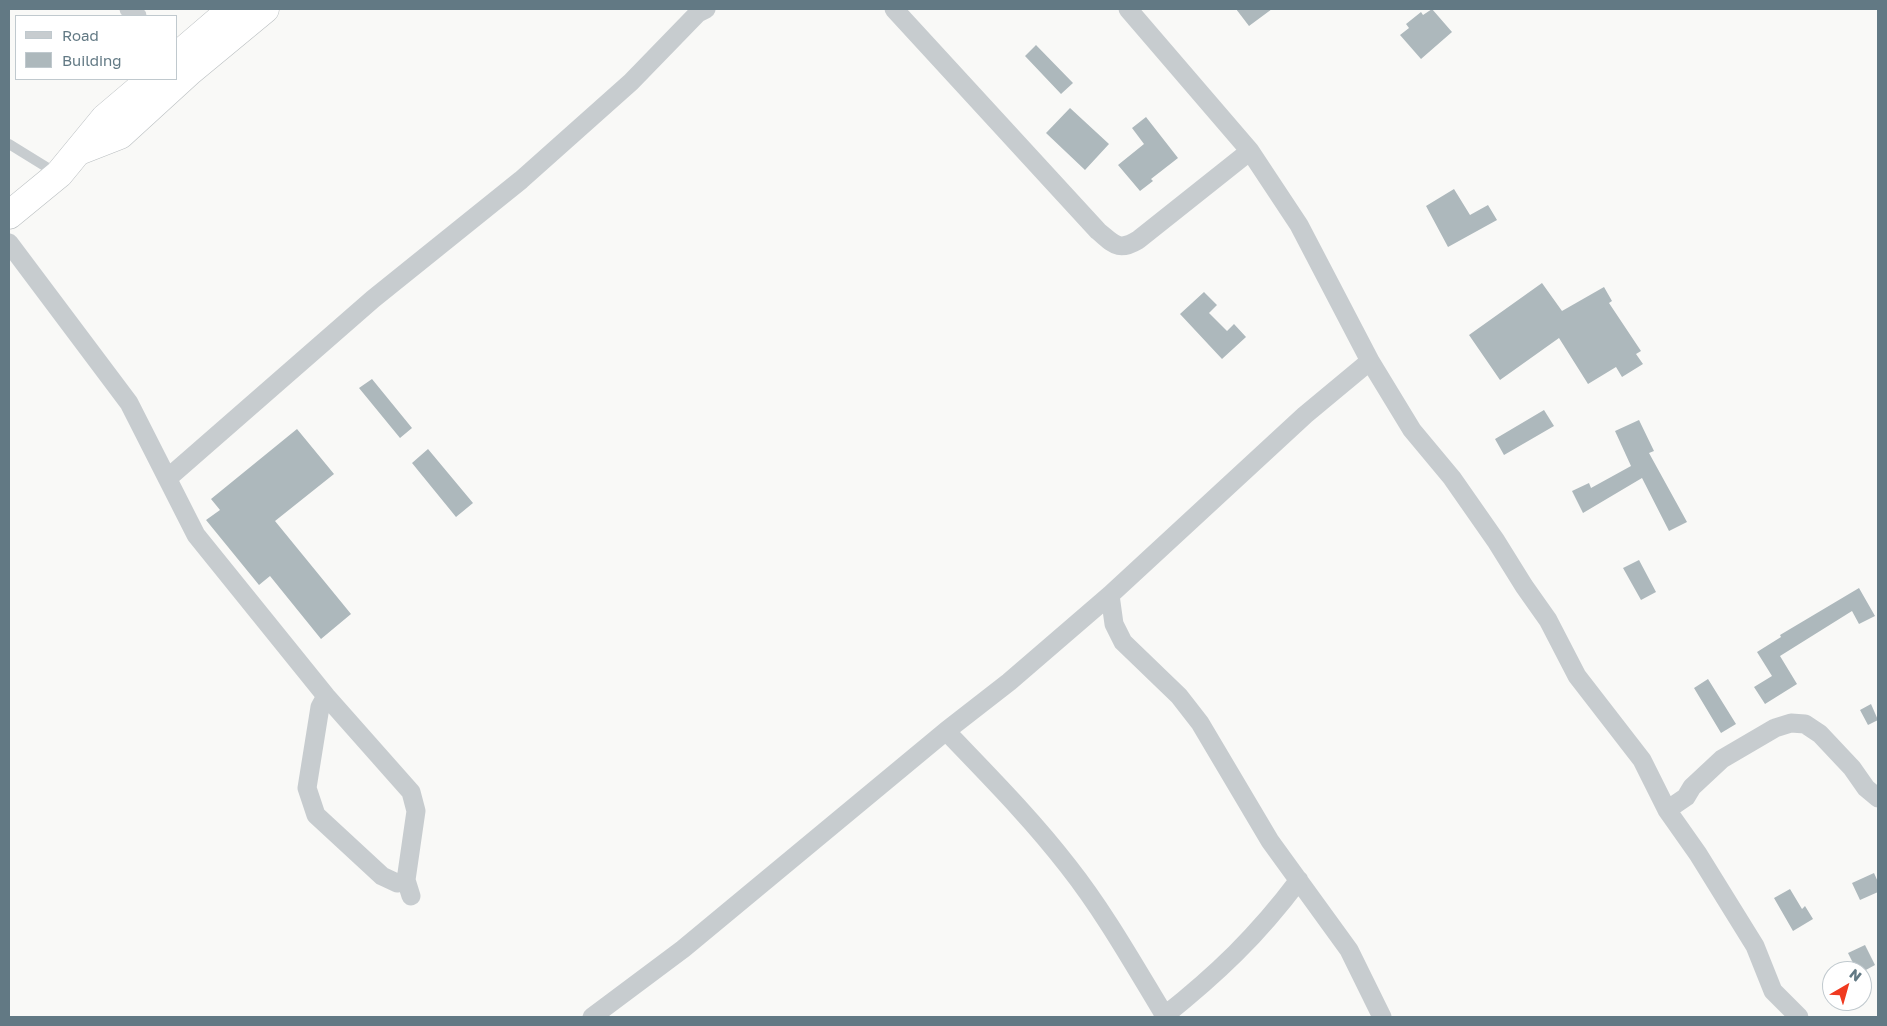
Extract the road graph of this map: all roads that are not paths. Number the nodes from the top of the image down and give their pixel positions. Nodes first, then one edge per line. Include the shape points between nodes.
1 (232, 9) edge
2 (265, 9) edge
3 (706, 9) edge
4 (894, 9) edge
5 (1136, 11) edge
6 (178, 55) edge
7 (150, 80) edge
8 (9, 144) edge
9 (79, 151) junction
10 (1250, 151) junction
11 (59, 174) junction
12 (9, 215) edge
13 (9, 243) edge
14 (1370, 361) junction
15 (168, 478) junction
16 (1110, 595) junction
17 (326, 696) junction
18 (946, 731) junction
19 (1878, 798) edge
20 (1667, 810) junction
21 (1299, 880) junction
22 (1164, 1016) edge
23 (592, 1017) edge
24 (1382, 1017) edge
25 (1799, 1017) edge

1 - 6 highway
2 - 9 highway via 120,135
3 - 15 street via 521,180 373,299
4 - 10 street via 1098,231 1117,246 1128,246 1138,240
5 - 10 street
7 - 9 highway via 105,118
8 - 11 lane
9 - 11 highway
10 - 14 street via 1300,225
11 - 12 highway
13 - 15 street via 129,403
14 - 16 street via 1312,409
14 - 20 street via 1412,430 1452,478 1548,620 1577,676 1642,760
15 - 17 street via 196,534
16 - 18 street
16 - 21 street via 1114,624 1123,642 1179,696 1200,723 1270,841
17 - 17 street via 411,792 416,811 408,888 382,876 316,815 307,788 320,707
18 - 22 street via 1023,811 1068,866 1094,901
18 - 23 street via 683,949
19 - 20 street via 1820,734 1805,724 1790,723 1775,728 1722,759 1692,787 1686,797
20 - 25 street via 1755,946 1773,991
21 - 22 street via 1238,952
21 - 24 street via 1348,950

